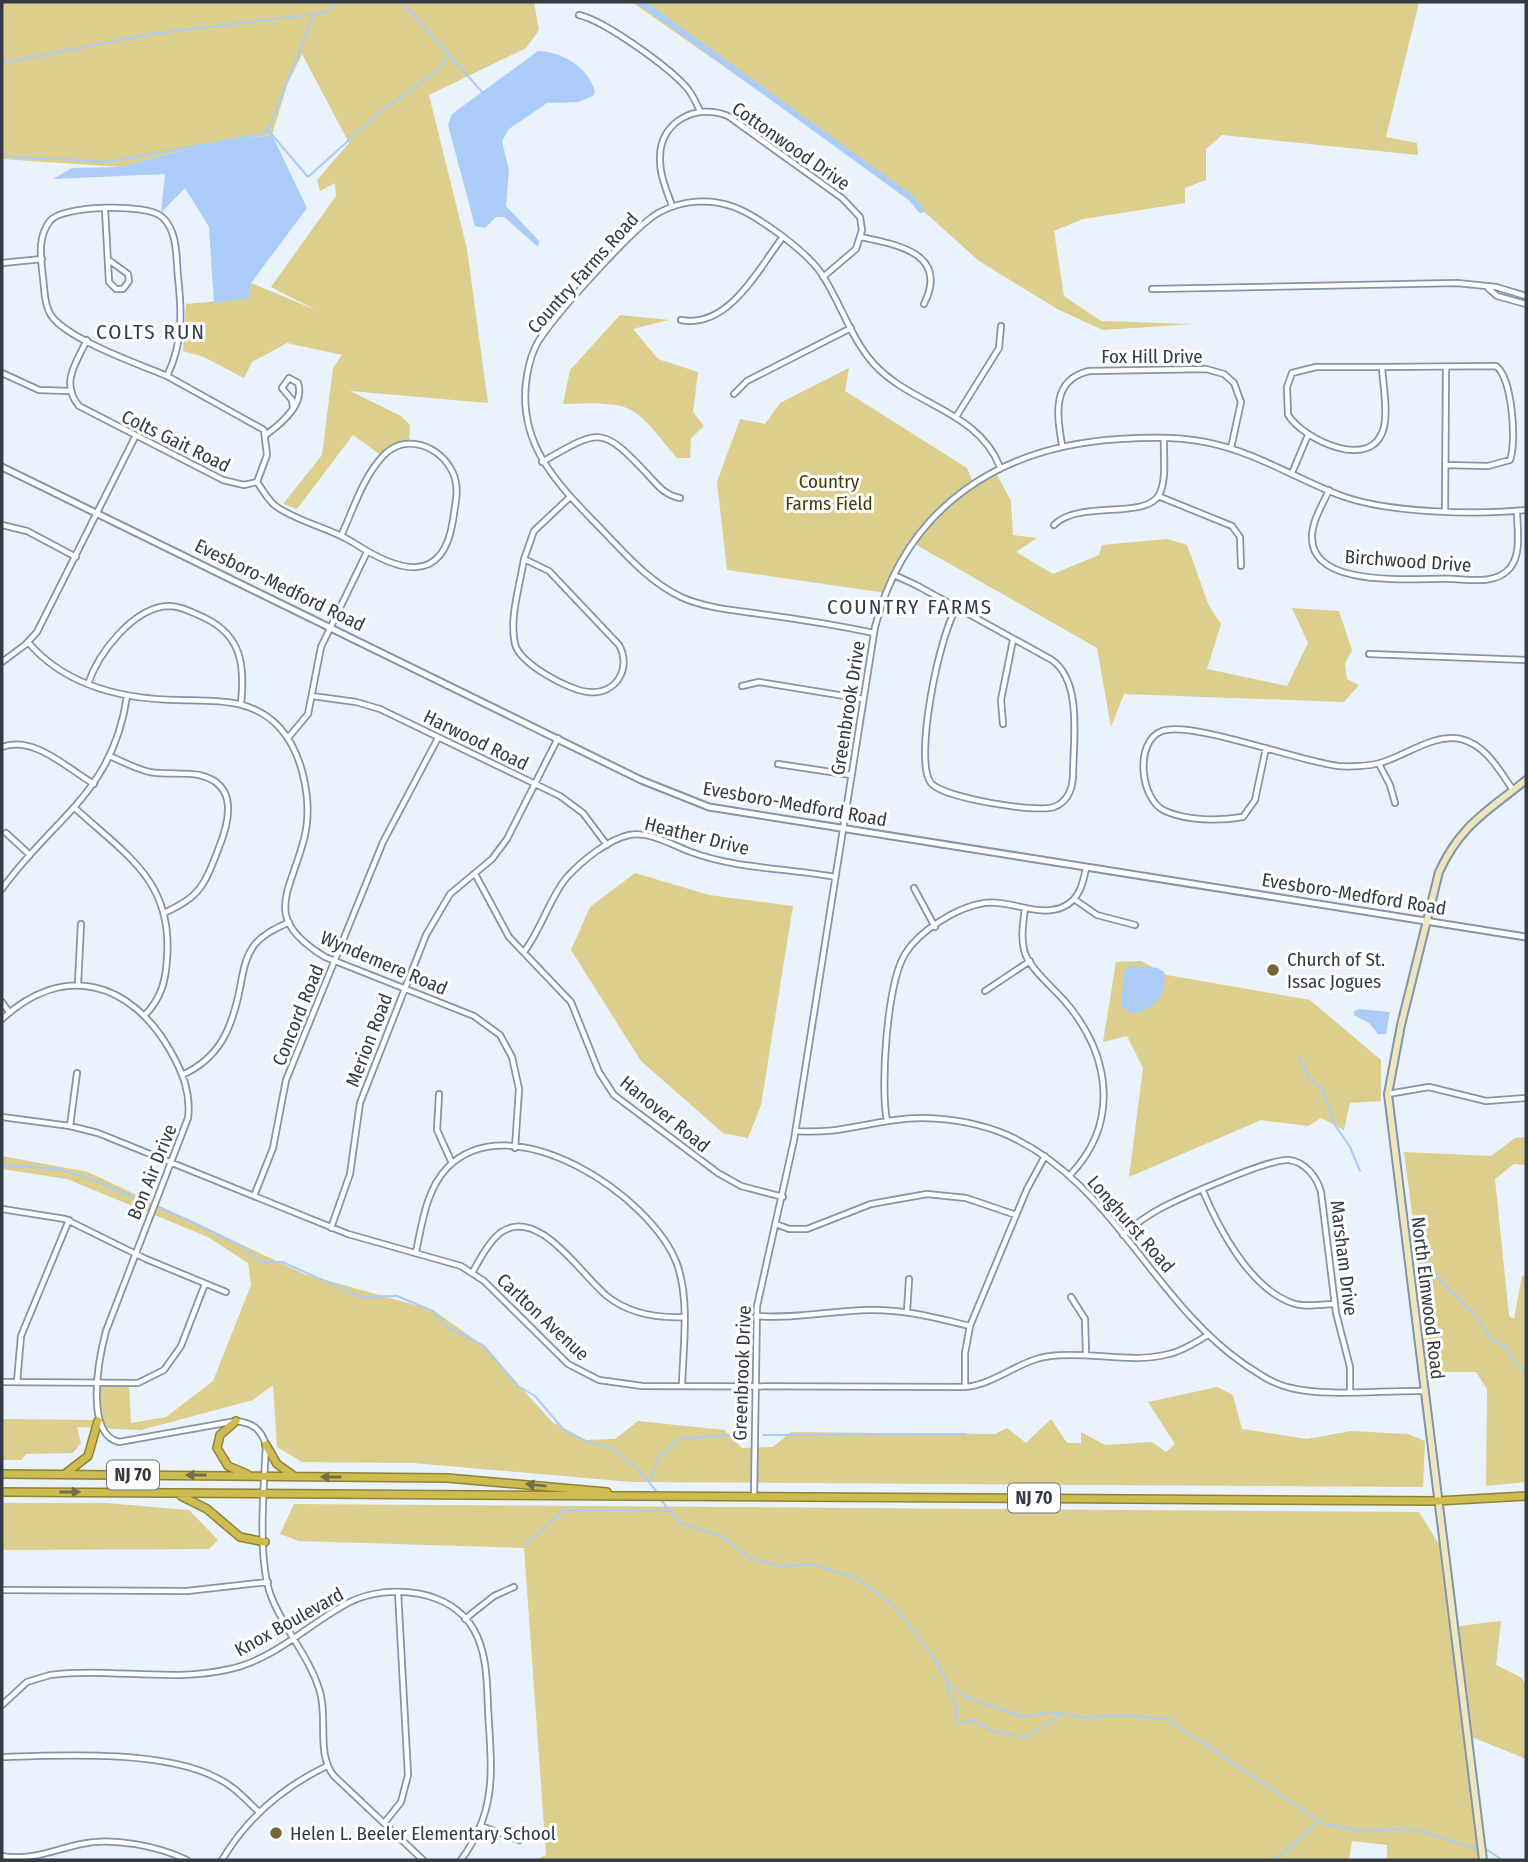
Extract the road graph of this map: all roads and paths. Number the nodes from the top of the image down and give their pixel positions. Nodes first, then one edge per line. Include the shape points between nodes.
1 (579, 15) dead end
2 (699, 111) junction
3 (672, 206) junction
4 (105, 209) junction
5 (861, 237) junction
6 (782, 238) junction
7 (41, 260) junction
8 (110, 261) junction
9 (2, 263) edge
10 (823, 276) junction
11 (1487, 287) junction
12 (1153, 289) dead end
13 (1526, 296) edge
14 (924, 304) dead end
15 (1526, 304) edge
16 (681, 320) dead end
17 (1001, 326) dead end
18 (851, 328) junction
19 (87, 340) junction
20 (1382, 367) junction
21 (1446, 367) junction
22 (2, 373) edge
23 (167, 376) junction
24 (70, 391) junction
25 (734, 394) dead end
26 (293, 408) junction
27 (956, 417) junction
28 (267, 434) junction
29 (1308, 435) junction
30 (135, 437) junction
31 (1164, 438) junction
32 (1062, 445) junction
33 (1231, 448) junction
34 (542, 462) junction
35 (1446, 465) junction
36 (2, 467) edge
37 (1000, 467) junction
38 (1292, 473) junction
39 (257, 482) junction
40 (1329, 490) junction
41 (1158, 496) junction
42 (570, 497) junction
43 (680, 498) dead end
44 (1445, 510) junction
45 (1526, 510) edge
46 (1517, 511) junction
47 (98, 513) junction
48 (2, 525) edge
49 (1054, 526) dead end
50 (341, 536) junction
51 (367, 552) junction
52 (76, 556) junction
53 (524, 559) junction
54 (1241, 566) dead end
55 (894, 575) junction
56 (957, 608) junction
57 (331, 627) junction
58 (874, 633) junction
59 (1013, 639) junction
60 (28, 642) junction
61 (1369, 654) dead end
62 (1526, 660) edge
63 (2, 661) edge
64 (88, 684) junction
65 (742, 686) dead end
66 (127, 696) junction
67 (312, 696) junction
68 (863, 699) junction
69 (241, 704) junction
70 (1003, 724) dead end
71 (287, 738) junction
72 (438, 738) junction
73 (558, 738) junction
74 (2, 747) edge
75 (1266, 748) junction
76 (110, 756) junction
77 (778, 764) dead end
78 (1379, 764) junction
79 (851, 775) junction
80 (1526, 780) edge
81 (94, 784) junction
82 (534, 784) junction
83 (1513, 790) junction
84 (1395, 803) dead end
85 (76, 809) junction
86 (842, 830) junction
87 (6, 833) dead end
88 (607, 845) junction
89 (30, 855) junction
90 (1086, 868) junction
91 (475, 873) junction
92 (835, 877) junction
93 (914, 888) dead end
94 (2, 889) edge
95 (1074, 899) junction
96 (1025, 908) junction
97 (164, 913) junction
98 (1427, 921) junction
99 (289, 922) junction
100 (81, 924) dead end
101 (1135, 925) dead end
102 (935, 927) junction
103 (1526, 937) edge
104 (524, 952) junction
105 (335, 961) junction
106 (1030, 961) junction
107 (78, 984) junction
108 (404, 989) junction
109 (985, 991) dead end
110 (2, 1002) edge
111 (9, 1012) junction
112 (144, 1016) junction
113 (2, 1018) edge
114 (77, 1073) dead end
115 (183, 1075) junction
116 (439, 1094) dead end
117 (1388, 1094) junction
118 (1526, 1098) edge
119 (2, 1117) edge
120 (887, 1121) junction
121 (70, 1126) junction
122 (796, 1131) junction
123 (515, 1148) junction
124 (1045, 1156) junction
125 (172, 1163) junction
126 (452, 1163) junction
127 (1070, 1175) junction
128 (1203, 1191) junction
129 (254, 1196) junction
130 (783, 1197) junction
131 (2, 1209) edge
132 (1016, 1215) junction
133 (69, 1220) junction
134 (776, 1224) junction
135 (331, 1228) junction
136 (1123, 1235) junction
137 (416, 1252) junction
138 (135, 1253) junction
139 (472, 1273) junction
140 (909, 1279) dead end
141 (205, 1284) junction
142 (226, 1292) dead end
143 (1071, 1297) dead end
144 (1335, 1304) junction
145 (906, 1312) junction
146 (756, 1316) junction
147 (683, 1317) junction
148 (970, 1326) junction
149 (1208, 1335) junction
150 (1086, 1355) junction
151 (2, 1382) edge
152 (17, 1382) junction
153 (99, 1382) junction
154 (682, 1386) junction
155 (754, 1386) junction
156 (965, 1387) junction
157 (1350, 1390) junction
158 (1423, 1391) junction
159 (98, 1421) junction
160 (236, 1421) junction
161 (265, 1445) junction
162 (2, 1474) edge
163 (65, 1474) junction
164 (254, 1476) junction
165 (265, 1476) junction
166 (294, 1476) junction
167 (2, 1492) edge
168 (170, 1493) junction
169 (264, 1493) junction
170 (656, 1496) junction
171 (1526, 1496) edge
172 (754, 1497) junction
173 (1437, 1501) junction
174 (265, 1542) junction
175 (268, 1582) junction
176 (514, 1587) dead end
177 (2, 1590) edge
178 (398, 1592) junction
179 (465, 1619) junction
180 (294, 1638) junction
181 (4, 1697) edge
182 (2, 1705) edge
183 (2, 1757) edge
184 (327, 1766) junction
185 (259, 1812) junction
186 (385, 1822) junction
187 (481, 1826) junction
188 (519, 1840) dead end
189 (2, 1856) edge
190 (187, 1860) edge
191 (222, 1860) edge
192 (423, 1860) edge
193 (461, 1860) edge
194 (1483, 1860) edge

1 - 2 street via 601,23 672,74 689,90
2 - 3 street, Cottonwood Drive via 680,119 662,142 660,164
2 - 5 street, Cottonwood Drive via 728,116 847,202 860,217
3 - 6 street, Country Farms Road via 702,201 726,204
3 - 34 street, Country Farms Road via 655,214 630,237 534,349 526,399
4 - 7 street via 55,216 42,236
4 - 8 street
4 - 23 street via 153,211 173,233 181,334
5 - 10 street via 847,259
5 - 14 street via 902,247 920,258 932,282
6 - 10 street, Country Farms Road
6 - 16 street via 723,310 702,320
7 - 9 street
7 - 19 street via 49,314
8 - 8 street via 109,282 123,289 128,274
10 - 18 street, Country Farms Road
11 - 12 street via 1442,283
11 - 13 street
11 - 15 street via 1492,294
17 - 27 street via 999,348
18 - 25 street via 747,381
18 - 27 street, Country Farms Road via 877,368
19 - 23 street
19 - 24 street via 71,373
20 - 21 street
20 - 29 street via 1384,426 1371,446 1343,450
20 - 29 street via 1316,367 1292,373 1287,387 1288,415
21 - 35 street
21 - 35 street via 1500,369 1509,393 1514,439 1510,460 1501,464
22 - 24 street via 39,390
23 - 28 street
24 - 30 street, Colts Gait Road via 85,411
26 - 26 street via 300,389 296,380 289,378 282,388
26 - 28 street
27 - 37 street, Country Farms Road via 989,443
28 - 39 street via 267,455
29 - 38 street
30 - 39 street, Colts Gait Road via 223,480 244,485
30 - 47 street
31 - 32 street, Greenbrook Drive
31 - 33 street, Greenbrook Drive
31 - 41 street
32 - 33 street, Fox Hill Drive via 1058,398 1075,376 1089,371 1199,369 1224,374 1237,389 1241,408
32 - 37 street, Greenbrook Drive
33 - 38 street, Greenbrook Drive
34 - 42 street, Country Farms Road
34 - 43 street via 583,440 608,437 663,491
35 - 44 street
36 - 47 street, Evesboro-Medford Road
37 - 55 street, Greenbrook Drive via 943,508 915,540
38 - 40 street, Greenbrook Drive
39 - 50 street via 279,508
40 - 44 street, Greenbrook Drive via 1365,503
40 - 46 street, Birchwood Drive via 1314,526 1313,545 1328,566 1352,576 1493,579 1510,568 1516,556
41 - 49 street via 1142,506 1072,514
41 - 54 street via 1232,526 1240,537
42 - 53 street via 534,531
42 - 58 street, Country Farms Road via 651,579 685,599
44 - 46 street, Greenbrook Drive
45 - 46 street, Greenbrook Drive
47 - 52 street
47 - 57 street, Evesboro-Medford Road
48 - 52 street via 27,531
50 - 51 street
50 - 51 street via 365,481 384,455 408,443 432,448 450,468 456,487 445,550 432,563 418,568 394,565
51 - 57 street
52 - 60 street
53 - 53 street via 549,571 619,645 624,668 610,688 584,691 535,668 519,655 514,635
55 - 56 street
55 - 58 street, Greenbrook Drive
56 - 59 street
56 - 59 street via 943,639 925,753 926,775 946,793 1045,809 1063,802 1071,791 1072,690 1058,664
57 - 67 street via 317,660
57 - 73 street, Evesboro-Medford Road
58 - 68 street, Greenbrook Drive
59 - 70 street via 1001,700
60 - 63 street
60 - 64 street via 54,666
61 - 62 street
64 - 66 street
64 - 69 street via 101,654 126,628 155,609 179,607 214,623 234,641 244,675
65 - 68 street via 759,682
66 - 69 street
66 - 76 street
67 - 71 street via 305,720
67 - 72 street, Harwood Road via 372,706
68 - 79 street, Greenbrook Drive
69 - 71 street via 266,716
71 - 99 street via 302,776 308,809 303,843 286,890
72 - 82 street, Harwood Road
72 - 105 street, Concord Road via 383,842
73 - 82 street, Merion Road
73 - 86 street, Evesboro-Medford Road via 696,803
74 - 81 street via 30,746
75 - 75 street via 1255,800 1244,817 1222,821 1193,817 1164,811 1150,800 1144,782 1146,749 1153,735 1183,730
75 - 78 street via 1338,766
76 - 81 street
76 - 97 street via 147,772 209,778 229,802 228,827 203,886 190,900
77 - 79 street
78 - 83 street via 1437,740 1460,739 1491,758
78 - 84 street
79 - 86 street, Greenbrook Drive
80 - 83 main road, North Elmwood Road
81 - 85 street
82 - 88 street, Harwood Road via 578,809
82 - 91 street, Merion Road via 507,838
83 - 98 main road, North Elmwood Road via 1468,825 1452,844 1438,872
85 - 89 street
85 - 97 street via 138,864
86 - 90 street, Evesboro-Medford Road
86 - 92 street, Greenbrook Drive
87 - 89 street
88 - 92 street, Heather Drive via 642,835 719,860
88 - 104 street, Heather Drive via 565,880
89 - 94 street
90 - 95 street
90 - 98 street, Evesboro-Medford Road
91 - 104 street, Hanover Road via 505,930
91 - 108 street, Merion Road via 441,906
92 - 122 street, Greenbrook Drive
93 - 102 street
95 - 96 street via 1060,909
95 - 101 street via 1097,915
96 - 102 street via 982,903
96 - 106 street via 1023,943
97 - 112 street via 168,942 165,978 156,1002
98 - 103 street, Evesboro-Medford Road
98 - 117 main road, North Elmwood Road
99 - 105 street, Wyndemere Road via 306,945
99 - 115 street via 250,951 235,1010 217,1050 207,1062
100 - 107 street
102 - 120 street via 911,945 897,975 882,1080
104 - 130 street, Hanover Road via 571,1002 599,1072 614,1095 718,1173 741,1186
105 - 108 street, Wyndemere Road
105 - 129 street, Concord Road via 286,1080 273,1148
106 - 109 street
106 - 127 street via 1076,1016 1104,1085 1104,1108 1094,1145
107 - 111 street, Bon Air Drive via 40,993
107 - 112 street, Bon Air Drive via 109,990
108 - 123 street, Wyndemere Road via 481,1019 504,1042 519,1090
108 - 135 street, Merion Road via 360,1103 350,1174
110 - 111 street
111 - 113 street, Bon Air Drive
112 - 115 street, Bon Air Drive via 163,1038
114 - 121 street
115 - 125 street, Bon Air Drive via 188,1118
116 - 126 street via 437,1130
117 - 118 street via 1429,1087 1486,1101
117 - 158 main road, North Elmwood Road
119 - 121 street, Carlton Avenue
120 - 122 street, Longhurst Road via 833,1133
120 - 124 street, Longhurst Road via 941,1119 985,1127
121 - 125 street, Carlton Avenue
122 - 130 street, Greenbrook Drive
123 - 126 street via 486,1147
123 - 147 street via 575,1164 643,1213 677,1263
124 - 127 street, Longhurst Road
124 - 132 street
125 - 129 street, Carlton Avenue
125 - 138 street, Bon Air Drive
126 - 137 street via 433,1188
127 - 136 street, Longhurst Road
128 - 136 street, Marsham Drive via 1161,1208
128 - 144 street via 1227,1242 1266,1285 1291,1303
128 - 144 street, Marsham Drive via 1278,1161 1292,1160 1308,1170 1321,1192
129 - 135 street, Carlton Avenue
130 - 134 street, Greenbrook Drive
131 - 133 street
132 - 134 street via 966,1198 927,1194 871,1204 807,1229
132 - 148 street
133 - 138 street
133 - 152 street via 21,1336
134 - 146 street, Greenbrook Drive
135 - 137 street, Carlton Avenue
136 - 149 street, Longhurst Road
137 - 139 street, Carlton Avenue
138 - 141 street
138 - 153 street, Bon Air Drive via 106,1331
139 - 147 street via 498,1235 516,1226 529,1227 548,1237 620,1305 655,1316
139 - 154 street, Carlton Avenue via 583,1374 616,1384
140 - 145 street
141 - 142 street
141 - 153 street via 181,1346 164,1370 138,1383
143 - 150 street via 1085,1319
144 - 157 street, Marsham Drive via 1350,1367
145 - 146 street
145 - 148 street
146 - 155 street, Greenbrook Drive
147 - 154 street
148 - 156 street
149 - 150 street, Carlton Avenue via 1161,1356
149 - 157 street, Longhurst Road via 1283,1386
150 - 156 street, Carlton Avenue via 1042,1357 984,1384
151 - 152 street
152 - 153 street
153 - 159 street, Bon Air Drive
154 - 155 street, Carlton Avenue
155 - 156 street, Carlton Avenue
155 - 172 street, Greenbrook Drive
157 - 158 street, Longhurst Road
158 - 173 main road, North Elmwood Road
159 - 160 street via 107,1436 119,1442
159 - 163 highway via 88,1456
160 - 161 street via 253,1425
160 - 164 highway via 220,1435 218,1455 228,1466
161 - 165 street
161 - 166 highway via 277,1464
162 - 163 highway, NJ 70
164 -> 163 highway, NJ 70
164 - 165 highway, NJ 70
165 - 166 highway, NJ 70
165 - 169 street
170 -> 166 highway, NJ 70 via 475,1479
167 -> 168 highway, NJ 70
168 - 169 highway, NJ 70
168 - 174 highway via 207,1509 240,1537
169 - 170 highway, NJ 70
169 - 174 street
170 - 172 highway, NJ 70
171 - 173 highway, NJ 70
172 - 173 highway, NJ 70
173 - 194 main road, North Elmwood Road
174 - 175 street
175 - 177 street via 187,1591
175 - 180 street via 271,1597
176 - 179 street
178 - 179 street, Knox Boulevard via 439,1600
178 - 180 street, Knox Boulevard via 358,1599
178 - 186 street via 408,1775 401,1802
179 - 187 street, Knox Boulevard via 480,1644 487,1678 493,1780
180 - 181 street, Knox Boulevard via 232,1669 199,1674 50,1675 27,1682
180 - 184 street via 321,1693
181 - 182 street, Knox Boulevard
183 - 185 street via 178,1764 224,1782
184 - 185 street via 296,1782
184 - 186 street
185 - 191 street
186 - 192 street
187 - 188 street
187 - 193 street, Knox Boulevard
189 - 190 street via 33,1857 104,1842 153,1849

